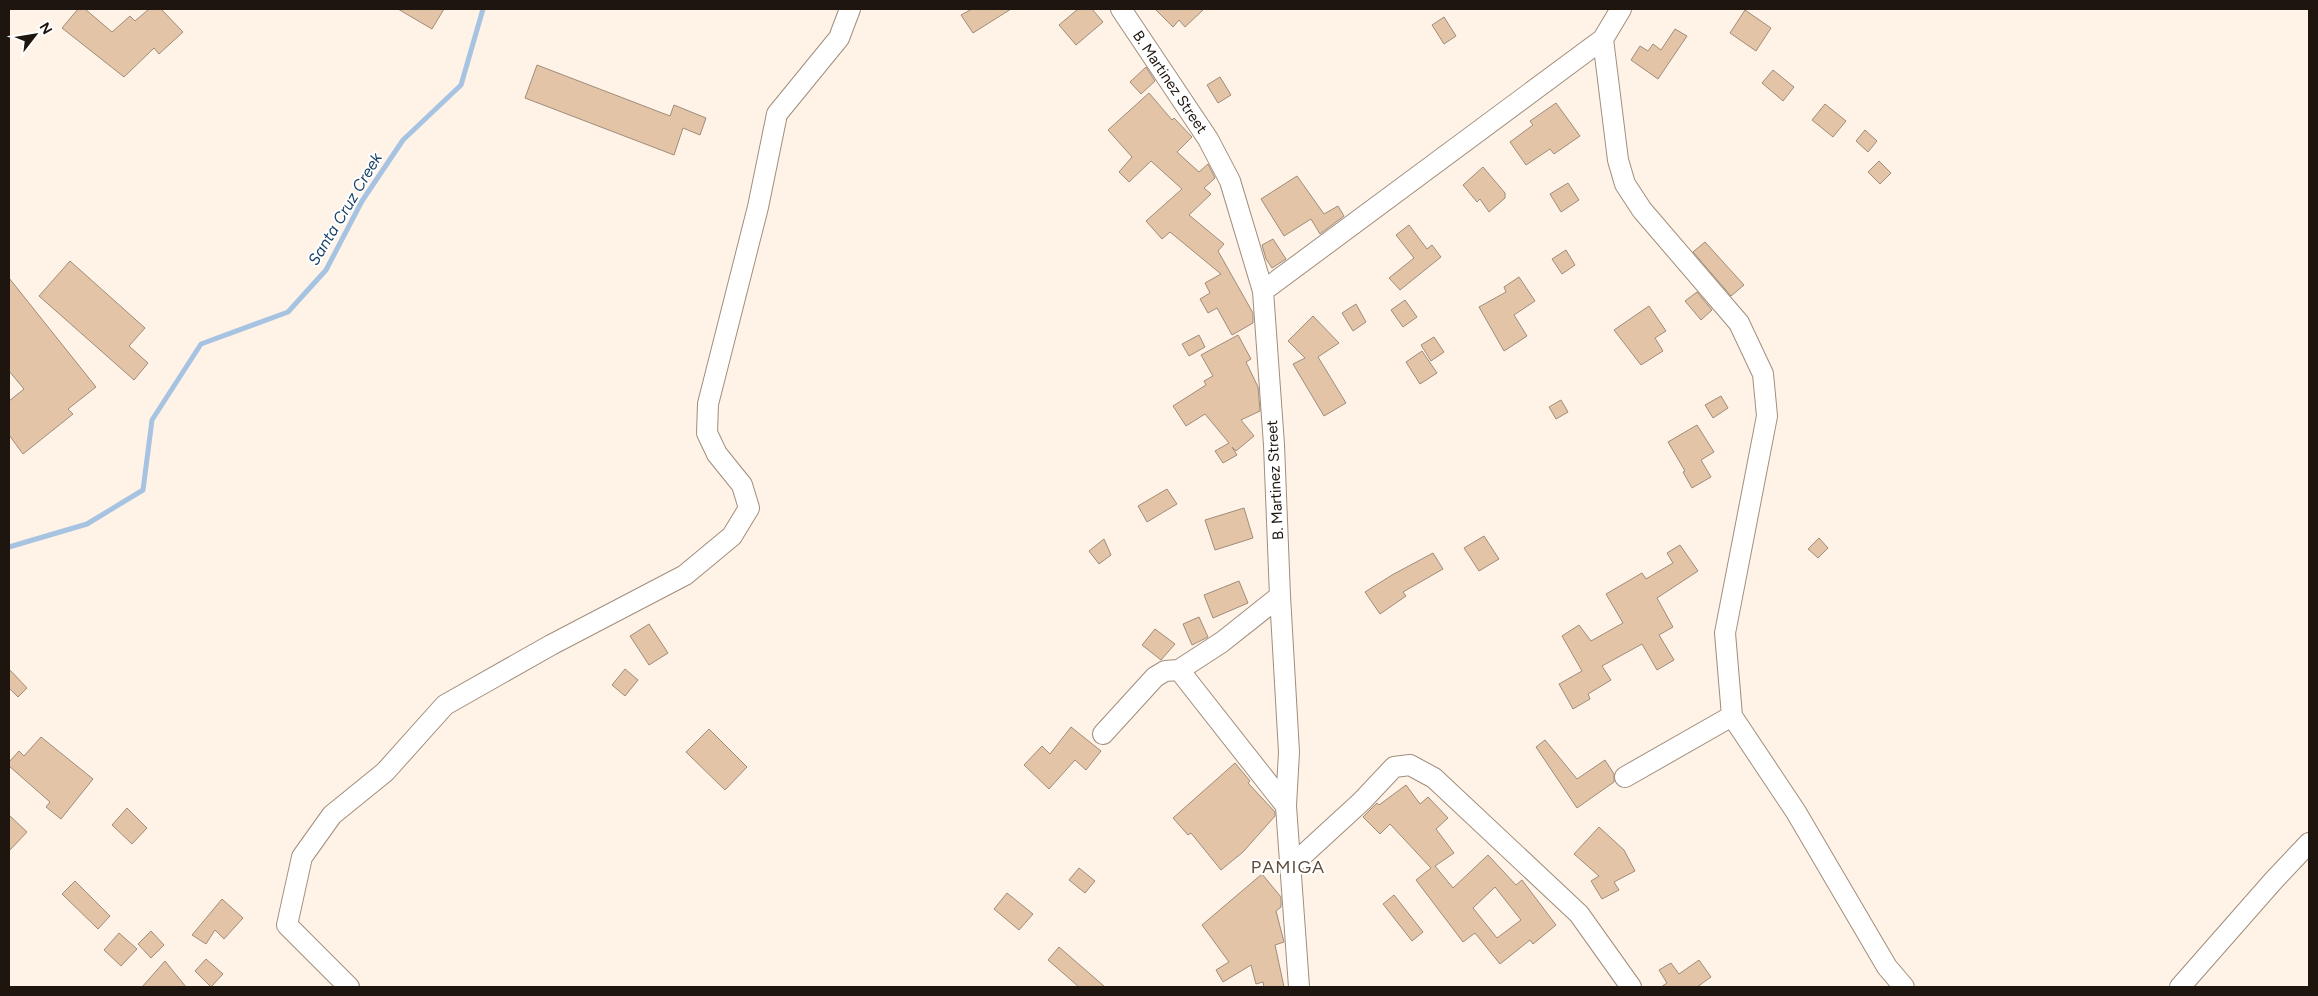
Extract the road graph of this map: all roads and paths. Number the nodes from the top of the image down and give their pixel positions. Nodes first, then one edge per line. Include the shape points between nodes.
1 (850, 9) edge
2 (1122, 9) edge
3 (1620, 9) edge
4 (1603, 39) junction
5 (1263, 291) junction
6 (1280, 596) junction
7 (1178, 670) junction
8 (1732, 716) junction
9 (1103, 734) dead end
10 (1625, 777) dead end
11 (1286, 806) junction
12 (2309, 844) edge
13 (1290, 867) junction
14 (349, 987) edge
15 (1299, 987) edge
16 (1631, 987) edge
17 (1904, 987) edge
18 (2180, 987) edge

1 - 14 street via 838,38 777,114 758,207 708,404 707,432 717,454 742,484 749,508 732,536 685,575 445,705 386,772 332,815 302,857 287,925
2 - 5 street, B. Martinez Street via 1208,139 1230,181
3 - 4 street
4 - 5 street
4 - 8 street via 1618,160 1625,184 1642,210 1739,323 1763,374 1767,416 1725,633
5 - 6 street, B. Martinez Street
6 - 7 street via 1222,642
6 - 11 street, B. Martinez Street via 1289,752
7 - 9 street via 1165,671 1155,677
7 - 11 street
8 - 10 street
8 - 17 street via 1796,812 1887,967
11 - 13 street, B. Martinez Street
12 - 18 street
13 - 15 street, B. Martinez Street
13 - 16 street via 1394,767 1410,765 1434,778 1579,914

